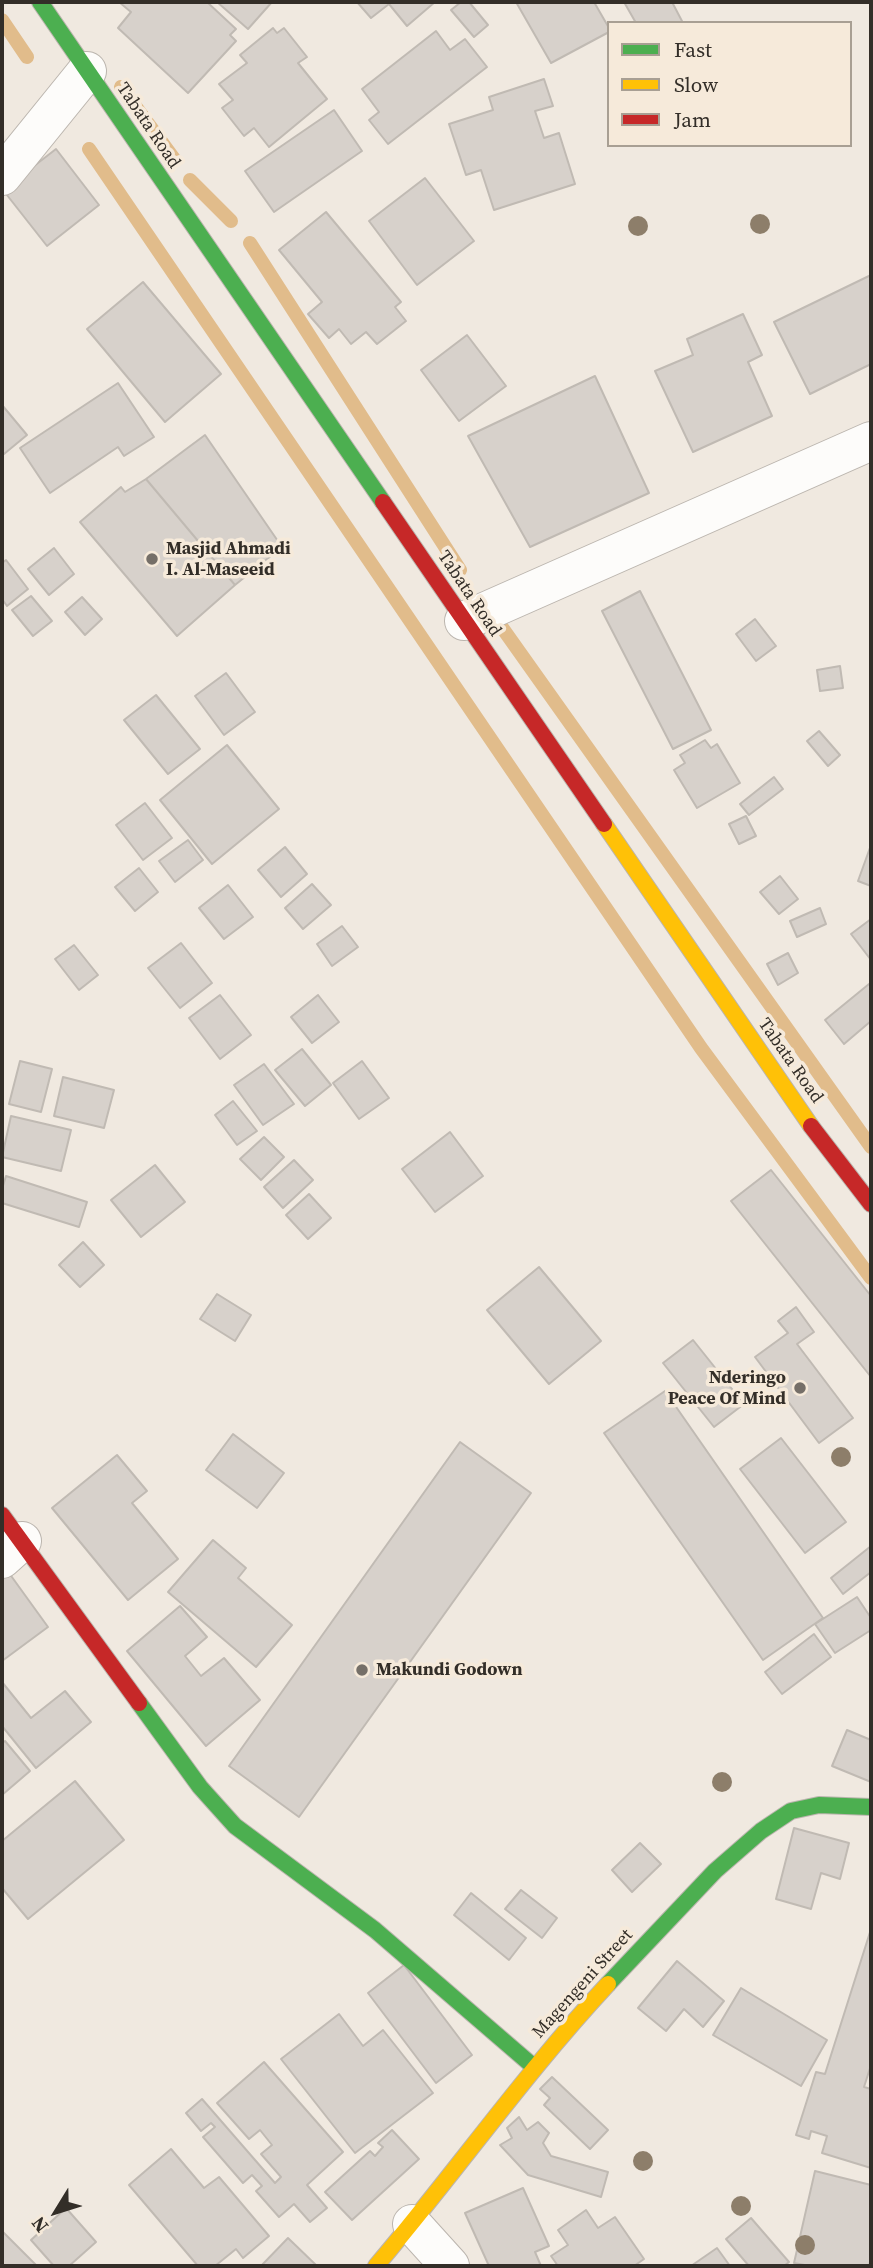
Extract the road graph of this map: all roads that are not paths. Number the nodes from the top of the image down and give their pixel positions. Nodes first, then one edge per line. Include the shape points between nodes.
1 (40, 2) edge
2 (87, 71) junction
3 (2, 176) edge
4 (871, 441) edge
5 (464, 621) junction
6 (871, 1204) edge
7 (9, 1538) edge
8 (871, 1807) edge
9 (534, 2067) junction
10 (412, 2224) junction
11 (376, 2266) edge
12 (450, 2266) edge

1 - 2 main road, Tabata Road
2 - 3 street
2 - 5 main road, Tabata Road
4 - 5 street
5 - 6 main road, Tabata Road via 813,1128
7 - 9 main road via 235,1826 375,1930
8 - 9 main road, Magengeni Street via 818,1805 791,1811 761,1831 661,1926
9 - 10 main road, Magengeni Street
10 - 11 main road, Magengeni Street
10 - 12 street

